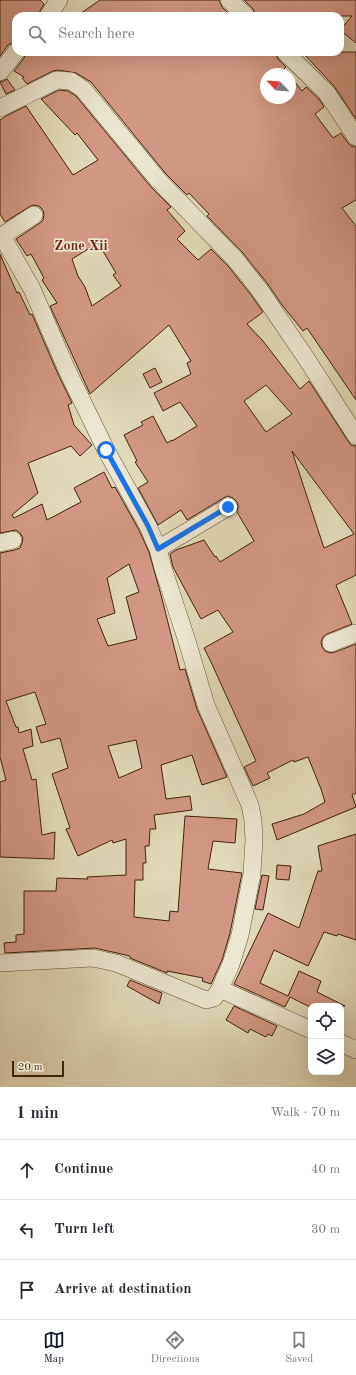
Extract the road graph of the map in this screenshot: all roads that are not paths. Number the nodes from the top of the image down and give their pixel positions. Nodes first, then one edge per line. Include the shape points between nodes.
1 (58, 0) edge
2 (229, 0) edge
3 (50, 12) edge
4 (242, 12) edge
5 (13, 56) edge
6 (289, 56) edge
7 (0, 72) edge
8 (0, 108) edge
9 (356, 137) edge
10 (34, 215) dead end
11 (1, 237) edge
12 (356, 436) edge
13 (228, 507) dead end
14 (158, 549) junction
15 (356, 633) edge
16 (331, 643) dead end
17 (0, 963) edge
18 (220, 989) junction
19 (308, 1029) edge
20 (344, 1044) edge
21 (356, 1050) edge

1 - 3 street
2 - 4 street
5 - 7 street
6 - 9 street via 327,93
8 - 12 street via 57,80 71,81 83,89 159,181 235,258 306,358
10 - 11 street
11 - 14 street via 32,289 67,370
13 - 14 street
14 - 18 street via 206,705 246,794 254,821 250,881 240,935
15 - 16 street
17 - 18 street via 94,958 116,963 206,1000 214,998
18 - 19 street
20 - 21 street

